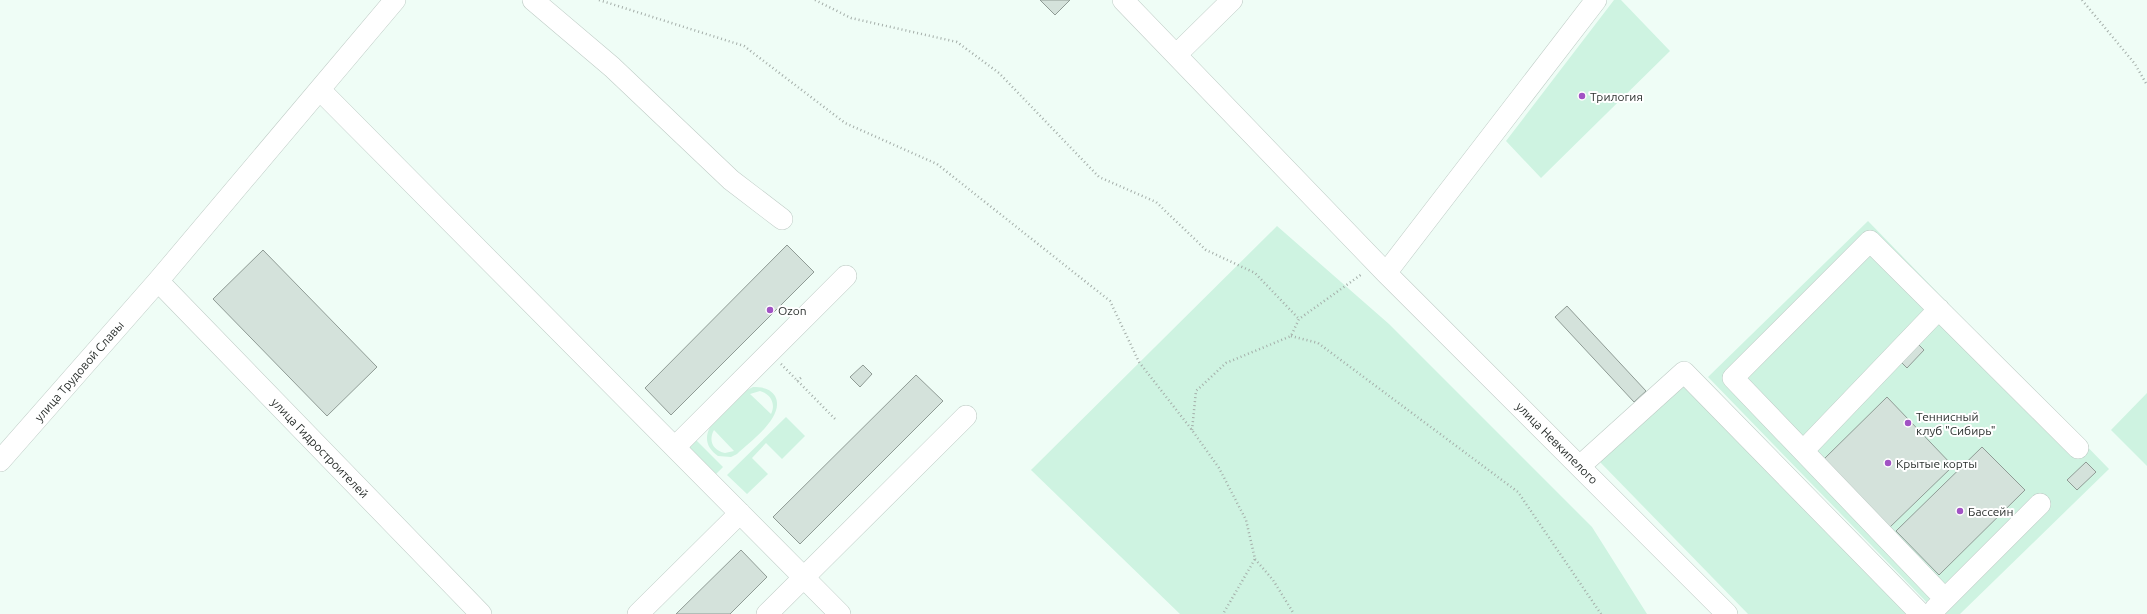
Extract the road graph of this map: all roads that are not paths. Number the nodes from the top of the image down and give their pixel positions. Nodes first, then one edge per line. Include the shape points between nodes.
1 (395, 0) edge
2 (533, 0) edge
3 (1123, 0) edge
4 (1232, 0) edge
5 (1596, 0) edge
6 (1176, 55) junction
7 (321, 91) junction
8 (782, 219) dead end
9 (1386, 273) junction
10 (846, 276) dead end
11 (158, 281) junction
12 (1939, 309) junction
13 (966, 416) dead end
14 (675, 447) junction
15 (2078, 448) dead end
16 (1803, 451) junction
17 (0, 461) edge
18 (1580, 466) junction
19 (2040, 504) dead end
20 (740, 513) junction
21 (804, 577) junction
22 (1945, 599) junction
23 (481, 614) edge
24 (638, 614) edge
25 (767, 614) edge
26 (840, 614) edge
27 (1727, 614) edge
28 (1921, 614) edge
29 (1930, 614) edge

1 - 7 street, улица Трудовой Славы
2 - 8 street via 612,67 731,180
3 - 6 street, улица Невкипелого
4 - 6 street
5 - 9 street
6 - 9 street, улица Невкипелого
7 - 11 street, улица Трудовой Славы
7 - 14 street
9 - 18 street, улица Невкипелого
10 - 14 street
11 - 17 street, улица Трудовой Славы
11 - 23 street, улица Гидростроителей
12 - 15 street
12 - 16 street
12 - 16 street via 1870,241 1733,378
13 - 21 street
14 - 20 street
16 - 22 street
18 - 27 street, улица Невкипелого
18 - 28 street via 1684,372
19 - 22 street
20 - 21 street
20 - 24 street
21 - 25 street
21 - 26 street
22 - 29 street

